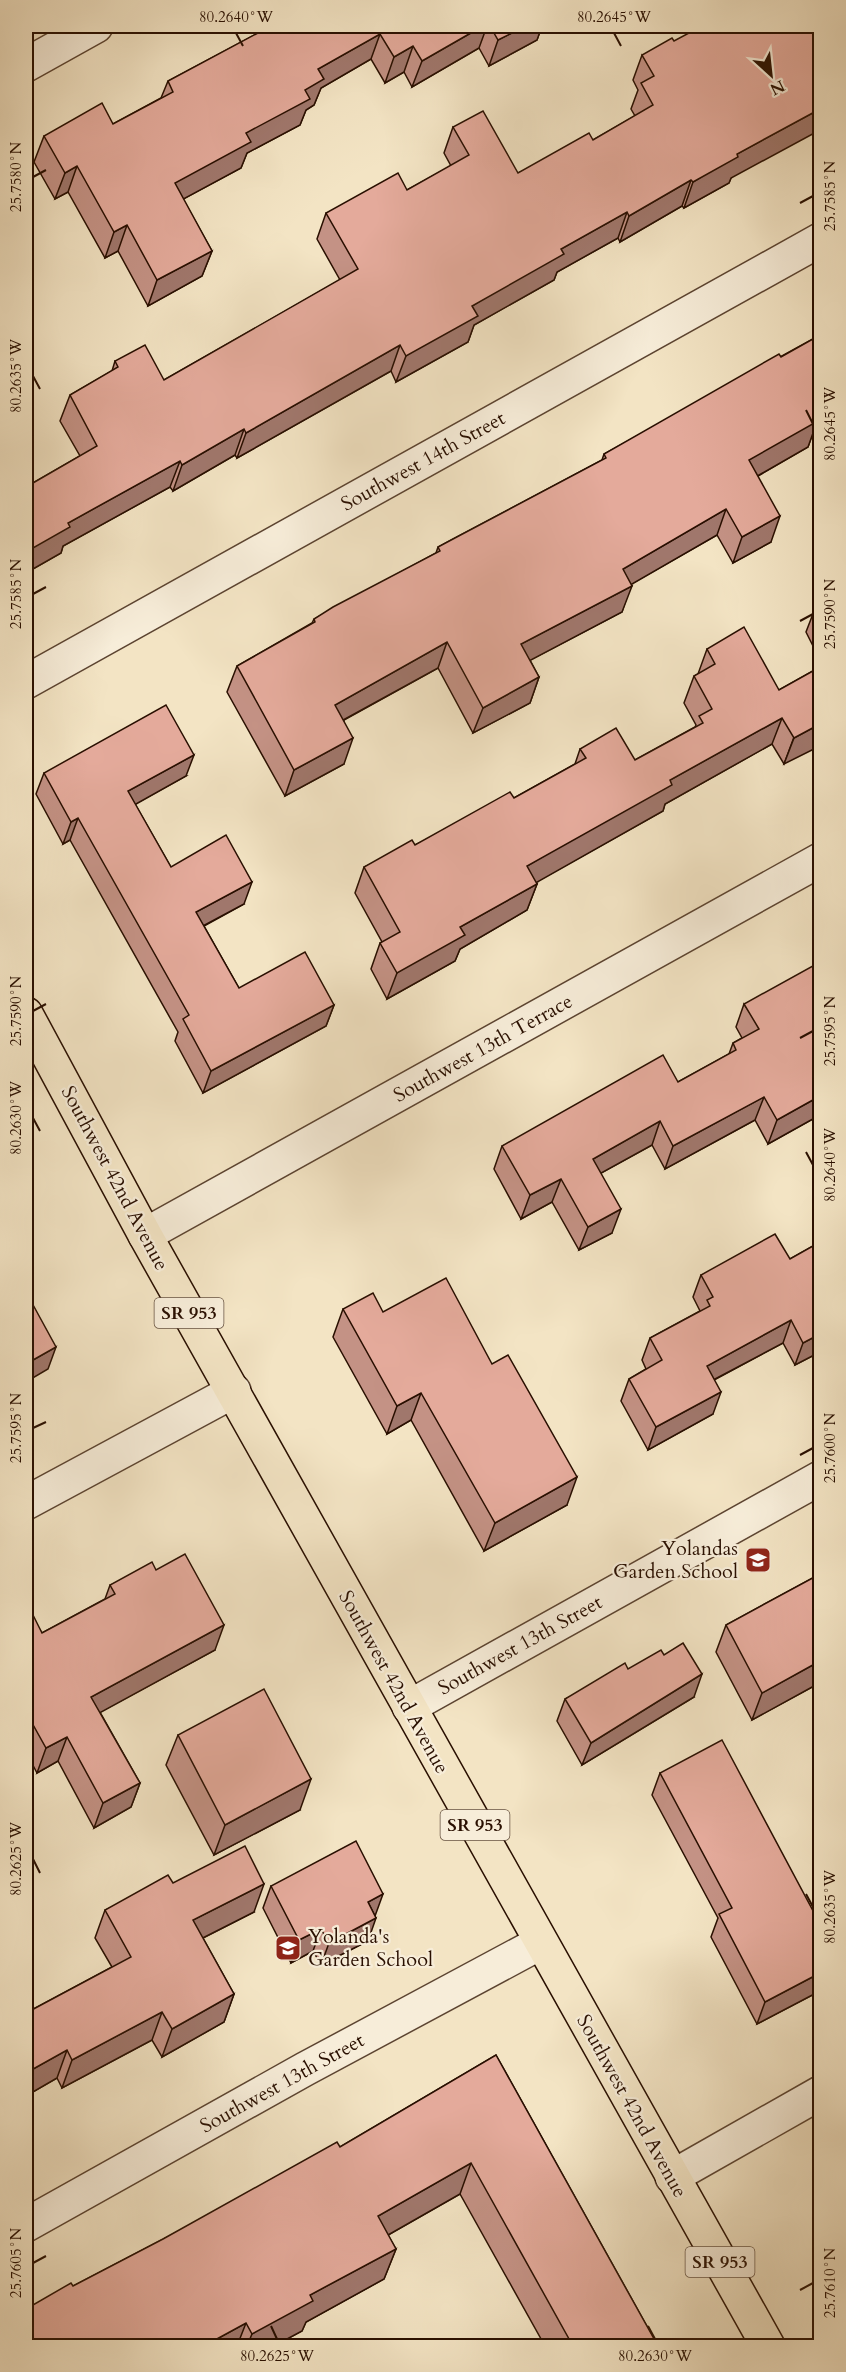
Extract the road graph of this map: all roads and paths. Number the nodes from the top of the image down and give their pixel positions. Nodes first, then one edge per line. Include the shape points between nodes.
1 (96, 26) edge
2 (26, 65) edge
3 (820, 240) edge
4 (26, 682) edge
5 (820, 860) edge
6 (26, 1014) edge
7 (145, 1235) junction
8 (234, 1391) junction
9 (820, 1478) edge
10 (26, 1503) edge
11 (409, 1707) junction
12 (540, 1943) junction
13 (820, 2093) edge
14 (672, 2177) junction
15 (26, 2225) edge
16 (768, 2346) edge

1 - 2 street
3 - 4 street, Southwest 14th Street
5 - 7 street, Southwest 13th Terrace
6 - 7 main road, Southwest 42nd Avenue / SR 953
7 - 8 main road, Southwest 42nd Avenue / SR 953
8 - 10 street
8 - 11 main road, Southwest 42nd Avenue / SR 953
9 - 11 street, Southwest 13th Street
11 - 12 main road, Southwest 42nd Avenue / SR 953
12 - 14 main road, Southwest 42nd Avenue / SR 953
12 - 15 street, Southwest 13th Street
13 - 14 street
14 - 16 main road, Southwest 42nd Avenue / SR 953

